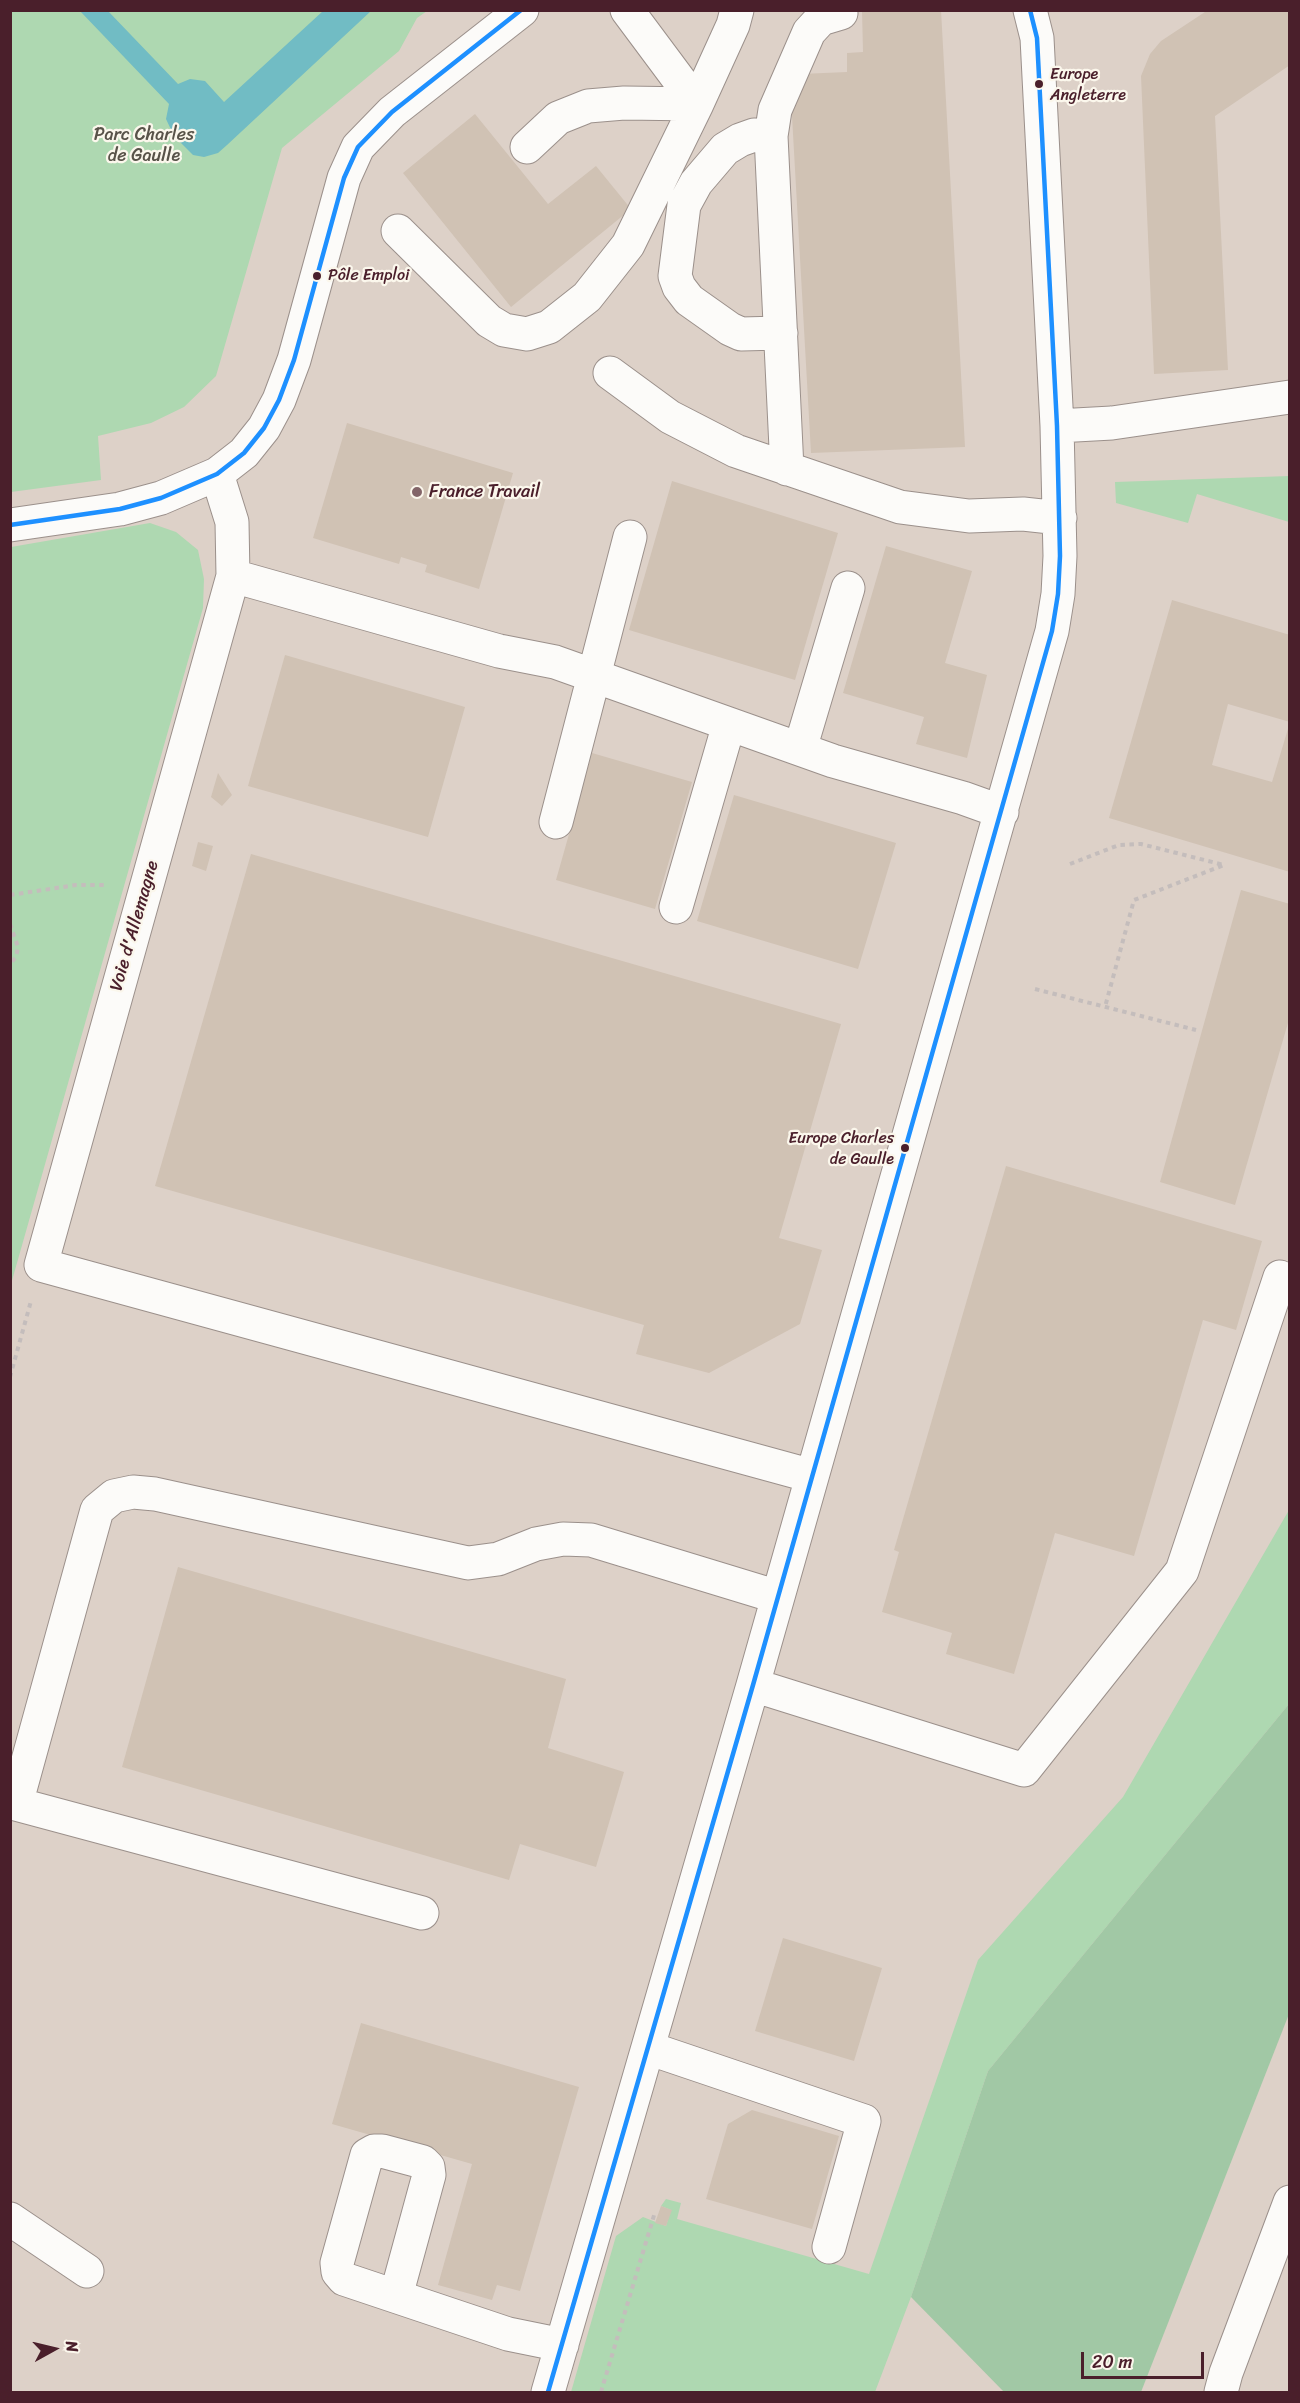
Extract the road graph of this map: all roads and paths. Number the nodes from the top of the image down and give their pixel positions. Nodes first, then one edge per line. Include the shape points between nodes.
1 (522, 10) edge
2 (627, 10) edge
3 (737, 10) edge
4 (841, 13) dead end
5 (1036, 20) edge
6 (697, 104) junction
7 (771, 136) junction
8 (527, 147) dead end
9 (398, 231) dead end
10 (781, 333) junction
11 (610, 373) dead end
12 (1290, 397) edge
13 (1057, 426) junction
14 (788, 469) junction
15 (217, 474) junction
16 (1060, 518) junction
17 (10, 525) edge
18 (630, 537) dead end
19 (232, 576) junction
20 (848, 588) dead end
21 (594, 676) junction
22 (729, 724) junction
23 (800, 749) junction
24 (1002, 812) junction
25 (556, 822) dead end
26 (1070, 864) dead end
27 (145, 891) junction
28 (10, 895) edge
29 (676, 907) dead end
30 (10, 924) edge
31 (10, 964) edge
32 (1035, 989) dead end
33 (1105, 1007) junction
34 (1196, 1030) dead end
35 (41, 1265) junction
36 (1280, 1276) dead end
37 (10, 1377) edge
38 (812, 1476) junction
39 (778, 1597) junction
40 (753, 1685) junction
41 (13, 1808) edge
42 (422, 1913) dead end
43 (648, 2048) junction
44 (1290, 2202) edge
45 (655, 2212) dead end
46 (10, 2219) edge
47 (829, 2247) dead end
48 (87, 2271) dead end
49 (396, 2296) dead end
50 (562, 2345) junction
51 (548, 2392) edge
52 (602, 2392) edge
53 (1221, 2392) edge

1 - 15 street via 392,112 358,147 344,178 294,360 279,400 244,453
2 - 6 street
3 - 6 street
4 - 7 street via 821,20 809,32 774,110
5 - 13 street
6 - 8 street via 588,106 558,118
6 - 9 street via 628,245 586,297 549,327 526,334 504,330 489,321
7 - 10 street
7 - 10 street via 754,135 725,149 696,183 684,205 675,276 689,300 730,329 741,334
10 - 14 street
11 - 14 street via 670,417 736,451
12 - 13 street via 1112,423
13 - 16 street
14 - 16 street via 900,507 969,516 1023,514
15 - 17 street via 187,489 139,504
15 - 19 street, Voie d'Allemagne via 232,522
16 - 24 street via 1058,594 1052,631
18 - 21 street
19 - 21 street via 499,651 555,662
19 - 27 street, Voie d'Allemagne
20 - 23 street
21 - 22 street
21 - 25 street
22 - 23 street
22 - 29 street
23 - 24 street
24 - 38 street
26 - 33 path via 1119,845 1141,844 1224,865 1134,900
27 - 28 path via 103,884
27 - 35 street, Voie d'Allemagne
30 - 31 path via 18,947
32 - 33 path
33 - 34 path
35 - 37 path
35 - 38 street
36 - 40 street via 1182,1571 1024,1770
38 - 39 street
39 - 40 street
39 - 41 street via 591,1540 563,1539 536,1544 498,1559 468,1563 155,1494 132,1492 114,1496 97,1510
40 - 43 street
41 - 42 street
43 - 47 street via 864,2121
43 - 50 street
44 - 53 street
45 - 52 path
46 - 48 street
49 - 50 street via 508,2334
50 - 51 street

